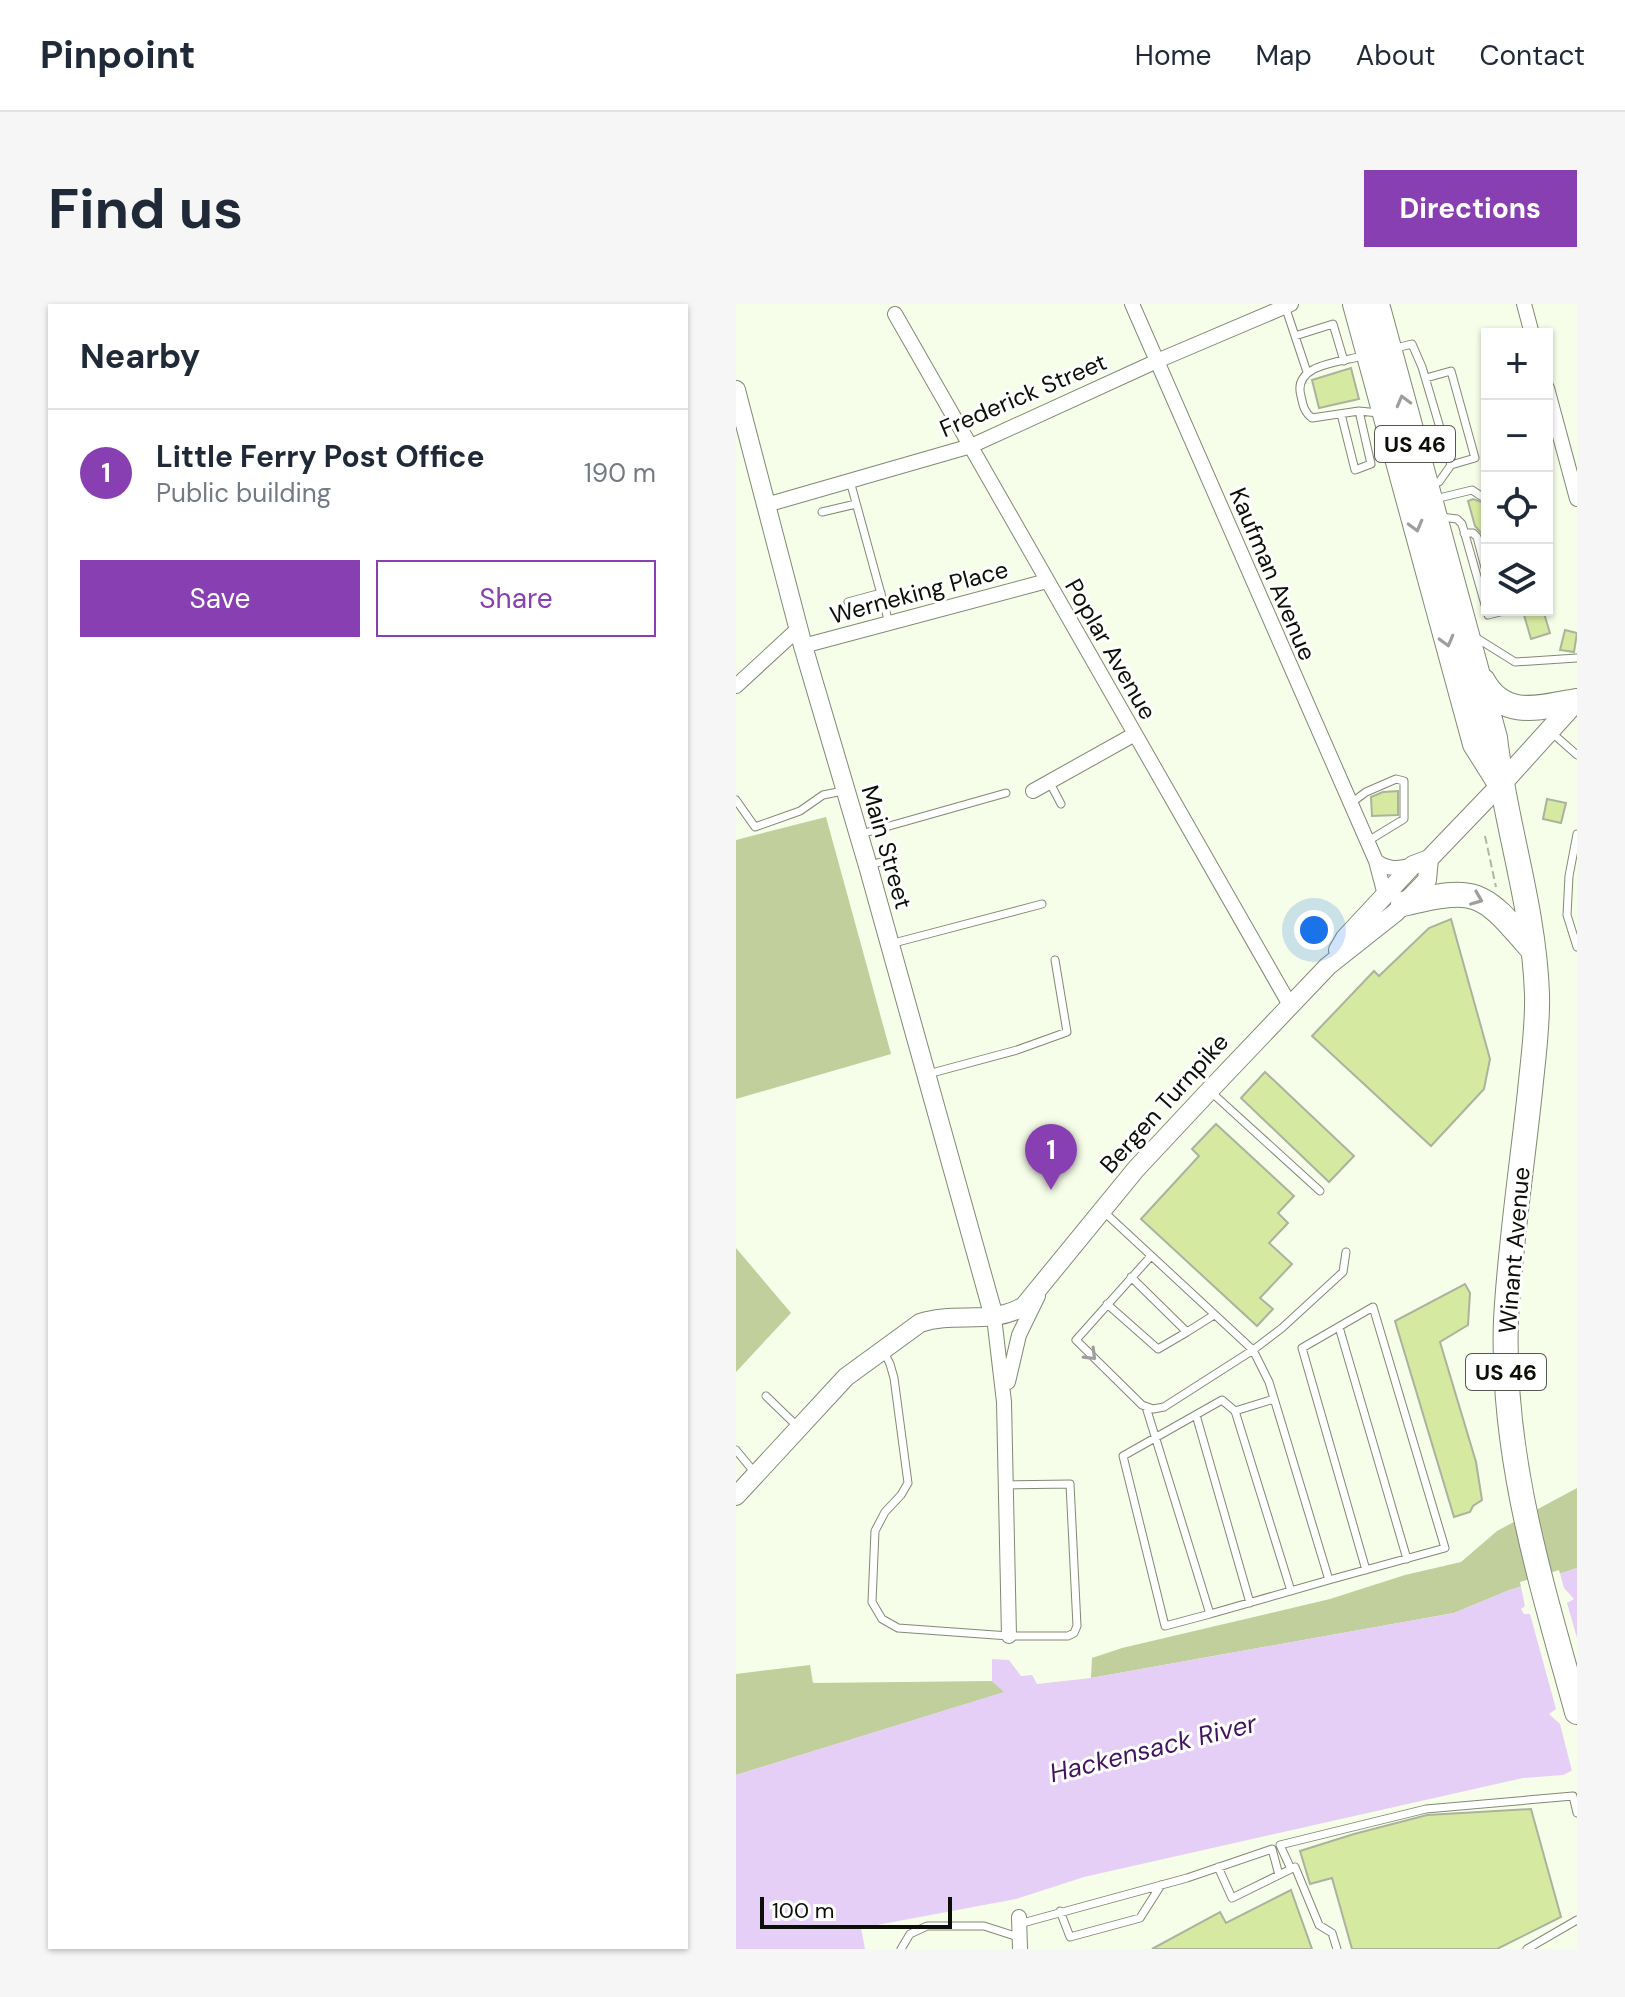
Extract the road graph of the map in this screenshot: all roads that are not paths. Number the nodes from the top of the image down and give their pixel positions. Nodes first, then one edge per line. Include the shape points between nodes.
1 (1132, 304) edge
2 (1355, 304) edge
3 (1377, 304) edge
4 (1524, 304) edge
5 (1288, 305) edge
6 (895, 314) dead end
7 (1530, 328) edge
8 (1295, 336) junction
9 (1379, 352) junction
10 (1157, 361) junction
11 (1344, 361) junction
12 (1307, 372) junction
13 (1426, 378) junction
14 (736, 395) edge
15 (1550, 400) edge
16 (1359, 411) junction
17 (1341, 414) junction
18 (1385, 414) junction
19 (971, 446) junction
20 (1451, 465) junction
21 (850, 481) junction
22 (1481, 496) dead end
23 (1577, 499) edge
24 (1431, 501) junction
25 (856, 504) junction
26 (766, 505) junction
27 (822, 512) dead end
28 (1464, 533) junction
29 (1481, 552) edge
30 (1047, 581) junction
31 (1443, 587) junction
32 (1481, 591) edge
33 (881, 593) junction
34 (848, 602) dead end
35 (889, 623) junction
36 (800, 637) junction
37 (1577, 658) edge
38 (1488, 660) junction
39 (736, 686) edge
40 (1577, 701) edge
41 (1550, 730) junction
42 (1135, 734) junction
43 (1577, 755) edge
44 (1050, 783) junction
45 (1501, 784) junction
46 (846, 790) junction
47 (1033, 791) dead end
48 (1006, 793) dead end
49 (736, 800) edge
50 (1061, 804) dead end
51 (1349, 804) junction
52 (1577, 834) edge
53 (859, 835) junction
54 (1366, 842) junction
55 (895, 858) dead end
56 (1376, 861) junction
57 (1421, 862) junction
58 (868, 866) junction
59 (1394, 900) junction
60 (1042, 904) dead end
61 (890, 944) junction
62 (1577, 947) edge
63 (1533, 950) junction
64 (1055, 960) dead end
65 (1290, 1005) junction
66 (926, 1075) junction
67 (1209, 1091) junction
68 (1320, 1191) dead end
69 (1103, 1211) junction
70 (1346, 1252) dead end
71 (1151, 1256) junction
72 (1131, 1277) junction
73 (1044, 1284) junction
74 (1107, 1304) junction
75 (1214, 1315) junction
76 (994, 1317) junction
77 (1339, 1327) junction
78 (1187, 1332) junction
79 (883, 1350) junction
80 (1253, 1350) junction
81 (766, 1396) dead end
82 (1274, 1399) junction
83 (1004, 1402) junction
84 (1146, 1407) junction
85 (1235, 1411) junction
86 (1196, 1415) junction
87 (798, 1427) junction
88 (1156, 1438) junction
89 (736, 1450) edge
90 (756, 1474) junction
91 (1006, 1485) junction
92 (736, 1496) edge
93 (1407, 1559) junction
94 (1366, 1570) junction
95 (1329, 1580) junction
96 (1291, 1591) junction
97 (1250, 1603) junction
98 (1210, 1614) junction
99 (1009, 1636) junction
100 (1577, 1712) edge
101 (1577, 1813) edge
102 (1218, 1867) junction
103 (1291, 1869) junction
104 (1279, 1875) junction
105 (1161, 1885) junction
106 (1060, 1911) junction
107 (1577, 1920) edge
108 (1019, 1932) edge
109 (1070, 1937) junction
110 (901, 1949) edge
111 (1067, 1949) edge
112 (1337, 1949) edge
113 (1527, 1949) edge

1 - 10 street, Kaufman Avenue
2 - 9 highway, US 46
3 - 9 highway, US 46
4 - 7 street
5 - 8 lane
5 - 10 street, Frederick Street
6 - 19 street, Poplar Avenue
8 - 11 lane via 1333,324
8 - 12 lane
9 - 11 lane
9 - 13 lane via 1412,344
9 - 18 highway, US 46
24 -> 9 highway, US 46
10 - 19 street, Frederick Street
10 - 51 street, Kaufman Avenue
11 - 12 lane
12 - 17 lane via 1299,380 1305,413 1312,418
13 - 20 lane
13 - 20 lane via 1451,371 1475,458
14 - 26 street, Main Street
15 - 23 street
16 - 17 lane
16 - 17 lane via 1371,464 1355,470
16 - 18 lane
18 -> 31 highway, US 46
19 - 21 street, Frederick Street
19 - 30 street, Poplar Avenue
20 - 24 lane
21 - 25 lane
21 - 26 street, Frederick Street
22 - 24 lane via 1472,490
24 - 28 lane via 1457,519
24 - 31 highway, US 46
25 - 27 lane
25 - 33 lane
26 - 36 street, Main Street
28 - 29 lane via 1477,537
28 - 32 lane
30 - 35 street, Werneking Place
30 - 42 street, Poplar Avenue
31 - 38 highway, US 46
31 -> 45 highway, US 46 via 1475,744
33 - 34 lane
33 - 35 lane
35 - 36 street, Werneking Place
36 - 39 street
36 - 46 street, Main Street
37 - 38 lane
38 - 40 highway via 1490,692 1512,708
38 - 45 highway, US 46
40 - 41 main road, Bergen Turnpike
41 - 43 lane
41 - 45 main road, Bergen Turnpike
42 - 44 street
42 - 65 street, Poplar Avenue
44 - 47 street
44 - 50 lane
45 - 57 street, Bergen Turnpike
45 - 63 highway, Winant Avenue / US 46 via 1524,880
46 - 49 lane via 823,795 800,811 755,827
46 - 53 street, Main Street
48 - 53 lane
51 - 54 street, Kaufman Avenue
51 - 54 lane via 1396,779 1404,781 1404,819
52 - 62 lane via 1567,915
53 - 58 street, Main Street
54 - 56 street, Kaufman Avenue
55 - 58 lane
56 - 57 street via 1392,868
56 - 59 street, Kaufman Avenue
57 - 59 street, Bergen Turnpike via 1427,880
58 - 61 street, Main Street
59 -> 63 highway via 1474,896 1497,909
59 - 65 street, Bergen Turnpike
60 - 61 lane
61 - 66 street, Main Street
63 - 100 highway, Winant Avenue / US 46 via 1537,1023 1508,1296 1508,1413 1527,1528
64 - 66 lane via 1067,1032
65 - 67 street, Bergen Turnpike
66 - 76 street, Main Street
67 - 68 lane
67 - 69 street, Bergen Turnpike
69 - 71 lane
69 - 73 street, Bergen Turnpike
70 - 80 lane via 1343,1272
71 - 72 lane
71 - 75 lane
72 - 74 lane
72 - 78 lane
73 - 76 street, Bergen Turnpike via 1024,1306
73 - 83 street via 1019,1335
74 - 78 lane via 1158,1349
74 -> 84 lane via 1076,1340
75 - 78 lane
75 - 80 lane
76 - 79 street via 933,1319
76 - 83 street
77 - 93 lane
77 - 93 lane via 1373,1307 1445,1548
77 - 94 lane via 1302,1348
79 - 87 street via 846,1377
79 - 99 lane via 894,1378 908,1483 876,1525 876,1613 898,1628
80 - 82 lane
80 - 84 lane via 1164,1407
81 - 87 lane
82 - 85 lane
82 - 95 lane
83 - 91 street
84 - 88 lane
85 - 86 lane via 1222,1400
85 - 96 lane
86 - 88 lane
86 - 97 lane
87 - 90 street
88 - 98 lane
88 - 98 lane via 1123,1456 1165,1626
89 - 90 lane
90 - 92 street
91 - 99 street
91 - 99 lane via 1070,1484 1077,1626 1068,1636
93 - 94 lane
94 - 95 lane
95 - 96 lane
96 - 97 lane
97 - 98 lane
101 - 103 lane via 1573,1796 1426,1809 1280,1845
102 - 104 lane via 1272,1849
102 - 104 lane via 1232,1898
102 - 105 lane
103 - 104 lane
103 - 112 lane via 1295,1867 1319,1925 1332,1933
105 - 106 lane
105 - 109 lane via 1140,1918
106 - 108 lane
106 - 109 lane
107 - 113 lane
108 - 110 lane via 927,1926 910,1934
109 - 111 lane

